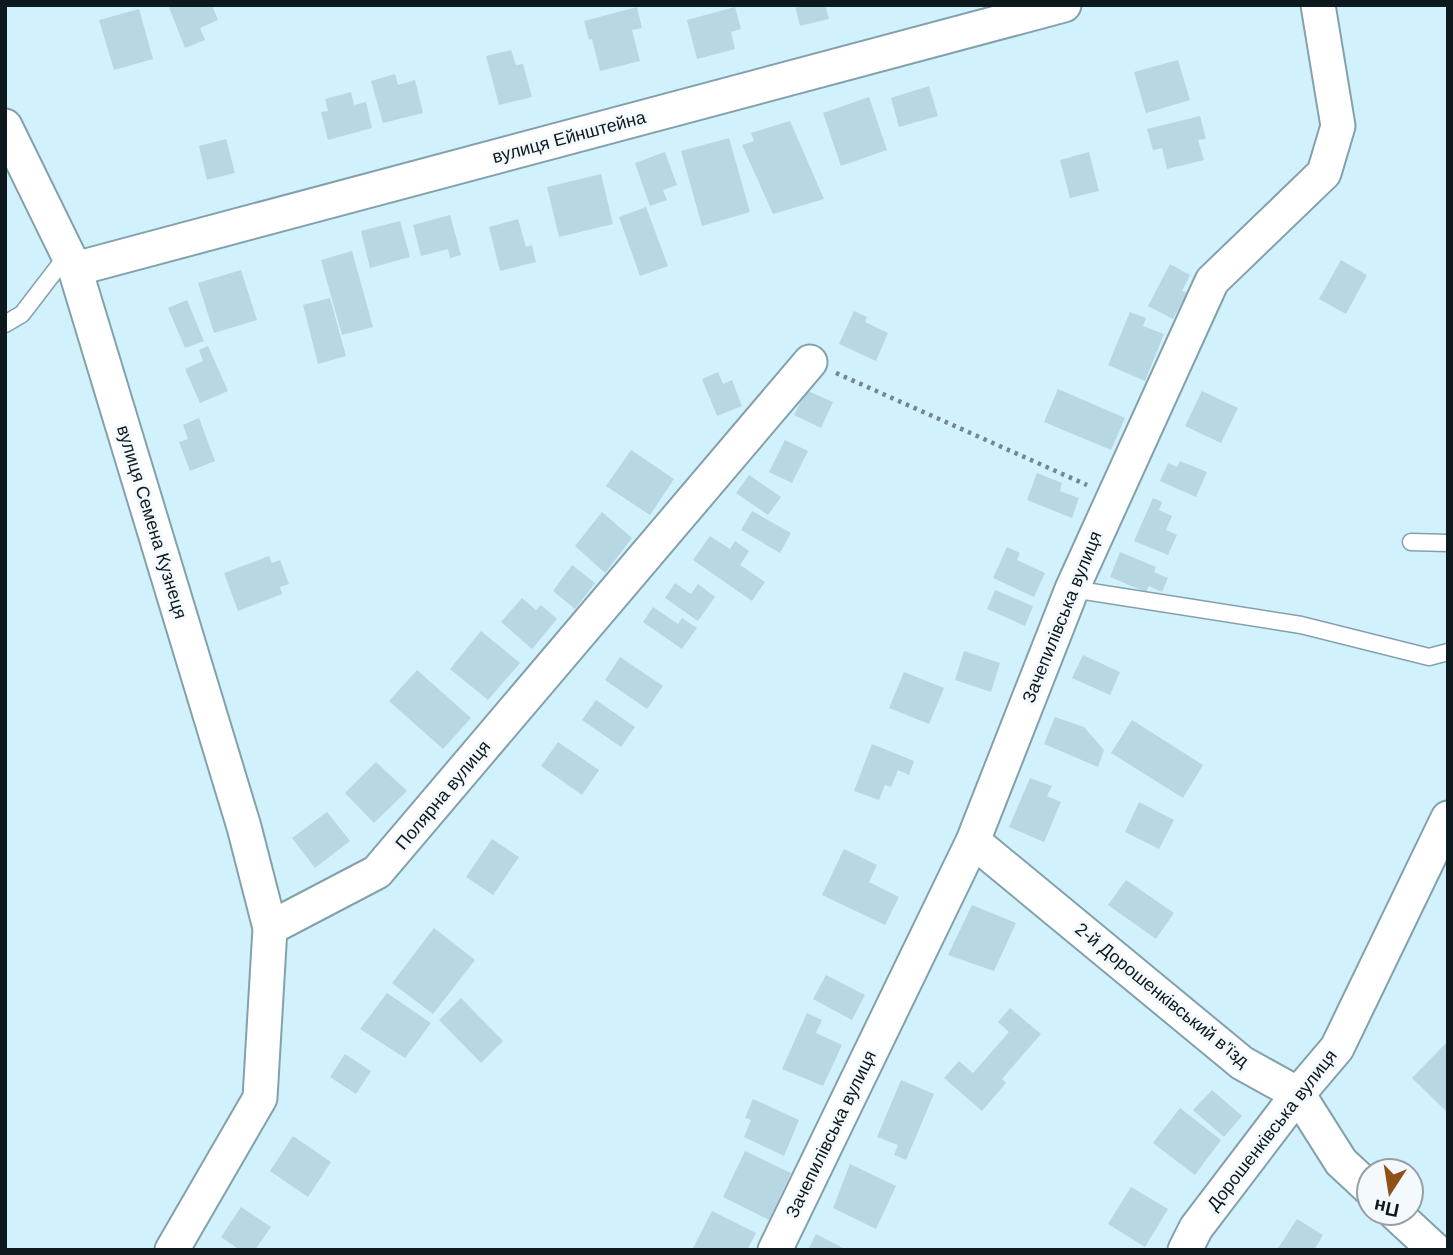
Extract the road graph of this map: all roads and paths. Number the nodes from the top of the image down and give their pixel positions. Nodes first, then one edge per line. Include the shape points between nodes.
1 (1064, 5) edge
2 (1318, 5) edge
3 (5, 126) edge
4 (71, 262) junction
5 (5, 324) edge
6 (810, 362) joint
7 (1113, 497) junction
8 (1411, 542) dead end
9 (1448, 543) edge
10 (1072, 589) junction
11 (1448, 652) edge
12 (1448, 818) edge
13 (972, 841) junction
14 (270, 929) junction
15 (1298, 1094) junction
16 (1355, 1175) edge
17 (1410, 1227) edge
18 (172, 1250) edge
19 (775, 1250) edge
20 (1185, 1250) edge
21 (1435, 1250) edge

1 - 4 street, вулиця Ейнштейна
2 - 7 street, Зачепилівська вулиця via 1338,126 1324,173 1212,281
3 - 4 street, вулиця Семена Кузнеця
4 - 5 lane via 22,314
4 - 14 street, вулиця Семена Кузнеця via 244,827
6 - 7 path
6 - 14 street, Полярна вулиця via 377,872
7 - 10 street, Зачепилівська вулиця
8 - 9 lane
10 - 11 lane via 1301,625 1429,657
10 - 13 street, Зачепилівська вулиця
12 - 15 street, Дорошенківська вулиця via 1337,1048
13 - 15 street, 2-й Дорошенківський в’їзд via 1242,1063
13 - 19 street, Зачепилівська вулиця
14 - 18 street via 260,1098
15 - 16 street, 2-й Дорошенківський в’їзд via 1341,1162
15 - 20 street, Дорошенківська вулиця via 1196,1228
17 - 21 street

